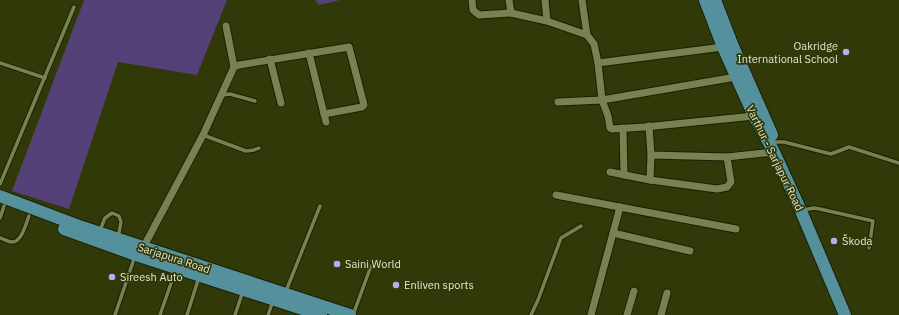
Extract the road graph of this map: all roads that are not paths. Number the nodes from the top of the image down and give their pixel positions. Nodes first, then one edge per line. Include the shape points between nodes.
1 (472, 0) edge
2 (509, 0) edge
3 (545, 0) edge
4 (582, 0) edge
5 (705, 0) edge
6 (715, 0) edge
7 (74, 7) dead end
8 (511, 13) junction
9 (547, 21) junction
10 (226, 26) dead end
11 (587, 35) junction
12 (723, 47) junction
13 (309, 53) junction
14 (270, 59) junction
15 (0, 63) edge
16 (598, 63) junction
17 (234, 67) junction
18 (736, 77) junction
19 (45, 78) junction
20 (221, 95) junction
21 (602, 100) junction
22 (255, 101) dead end
23 (558, 102) dead end
24 (280, 103) dead end
25 (324, 114) junction
26 (754, 116) junction
27 (326, 122) dead end
28 (649, 126) junction
29 (623, 128) junction
30 (203, 135) junction
31 (773, 146) junction
32 (259, 148) dead end
33 (651, 155) junction
34 (727, 156) junction
35 (899, 163) edge
36 (610, 172) dead end
37 (624, 176) junction
38 (650, 180) junction
39 (0, 184) edge
40 (556, 196) dead end
41 (1, 202) edge
42 (320, 206) dead end
43 (620, 207) junction
44 (803, 210) junction
45 (29, 216) junction
46 (0, 218) edge
47 (581, 226) dead end
48 (736, 229) dead end
49 (613, 233) junction
50 (0, 238) edge
51 (108, 238) junction
52 (869, 248) dead end
53 (690, 251) dead end
54 (139, 252) junction
55 (371, 266) dead end
56 (176, 268) junction
57 (199, 276) junction
58 (243, 290) junction
59 (634, 291) dead end
60 (668, 293) dead end
61 (288, 301) junction
62 (115, 315) edge
63 (160, 315) edge
64 (187, 315) edge
65 (235, 315) edge
66 (268, 315) edge
67 (318, 315) edge
68 (350, 315) edge
69 (353, 315) edge
70 (531, 315) edge
71 (591, 315) edge
72 (627, 315) edge
73 (660, 315) edge
74 (845, 315) edge
75 (851, 315) edge

1 - 8 street via 473,10 479,15
2 - 8 street
3 - 9 street
4 - 11 street
5 - 12 main road, Varthur - Sarjapur Road
6 - 31 main road, Varthur - Sarjapur Road
7 - 19 lane
8 - 9 street
9 - 11 street
10 - 17 street
11 - 16 street via 594,44
12 - 16 street
12 - 18 main road, Varthur - Sarjapur Road
13 - 14 street
13 - 25 street
13 - 25 street via 348,46 352,55 364,106
14 - 17 street
14 - 24 street
15 - 19 lane
16 - 21 street
17 - 20 street
18 - 21 street
18 - 26 main road, Varthur - Sarjapur Road
19 - 39 lane
20 - 22 lane via 230,94
20 - 30 street
21 - 23 street
21 - 29 street via 610,128
25 - 27 street
26 - 28 street
26 - 31 main road, Varthur - Sarjapur Road
28 - 29 street
28 - 33 street
29 - 37 street
30 - 32 lane via 246,151
30 - 54 street
31 - 34 street
31 - 35 lane via 784,142 830,154 849,147
31 - 44 main road, Varthur - Sarjapur Road
33 - 34 street
33 - 38 street
34 - 38 street via 731,182 725,188
36 - 37 street
37 - 38 street
40 - 43 street
41 - 45 main road, Sarjapura Road
41 - 46 lane
41 - 51 main road, Sarjapura Road
42 - 61 lane
43 - 48 street
43 - 49 street
44 - 52 lane via 820,209 873,221
44 - 74 main road, Varthur - Sarjapur Road
44 - 75 main road, Varthur - Sarjapur Road
45 - 50 lane via 19,239 11,242
45 - 51 main road, Sarjapura Road
47 - 70 lane via 561,238
49 - 53 street
49 - 71 street
51 - 51 lane via 105,218 112,213 120,216 122,222
51 - 54 main road, Sarjapura Road
54 - 56 main road, Sarjapura Road
54 - 61 main road, Sarjapura Road
54 - 62 lane
55 - 69 lane
56 - 57 main road, Sarjapura Road
56 - 63 lane
57 - 58 main road, Sarjapura Road
57 - 64 lane
58 - 61 main road, Sarjapura Road
58 - 65 lane
59 - 72 street
60 - 73 street
61 - 66 lane
61 - 67 main road, Sarjapura Road
61 - 68 main road, Sarjapura Road

